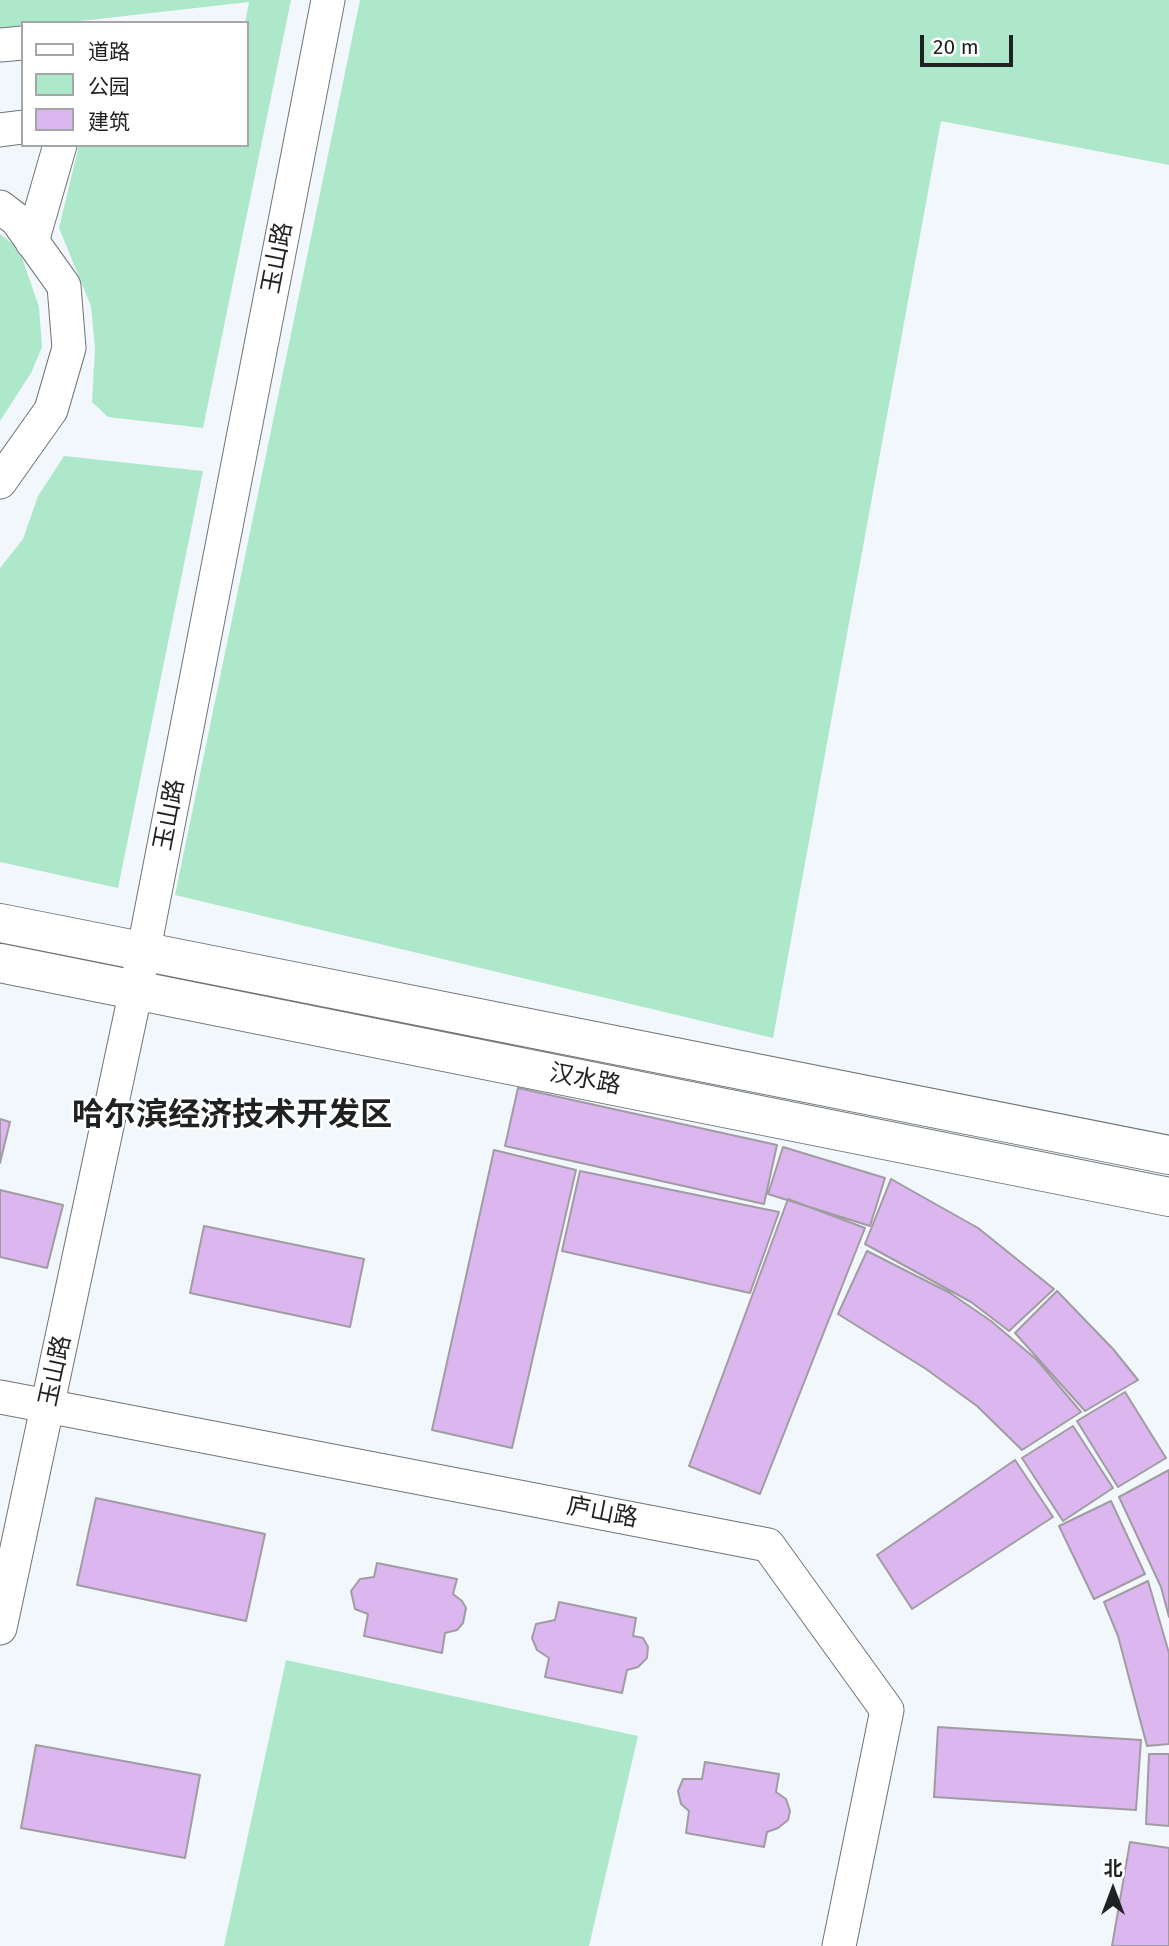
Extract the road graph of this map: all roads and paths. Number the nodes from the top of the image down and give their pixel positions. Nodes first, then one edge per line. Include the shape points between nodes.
1 (328, 0) edge
2 (21, 43) edge
3 (0, 46) edge
4 (21, 127) edge
5 (0, 130) edge
6 (59, 147) edge
7 (0, 207) edge
8 (32, 242) junction
9 (0, 482) edge
10 (0, 923) edge
11 (144, 952) junction
12 (0, 963) edge
13 (136, 990) junction
14 (1169, 1155) edge
15 (1169, 1197) edge
16 (0, 1397) edge
17 (48, 1408) junction
18 (0, 1628) edge
19 (839, 1946) edge

1 - 11 street, 玉山路
2 - 3 street
4 - 5 street
6 - 8 street
7 - 8 street via 17,220
8 - 9 street via 64,286 69,348 51,410
10 - 11 main road, 汉水路
11 - 13 street, 玉山路
11 - 14 main road, 汉水路
12 - 13 main road, 汉水路
13 - 15 main road, 汉水路
13 - 17 street, 玉山路
16 - 17 street, 庐山路
17 - 18 street, 玉山路
17 - 19 street, 庐山路 via 768,1545 887,1710

